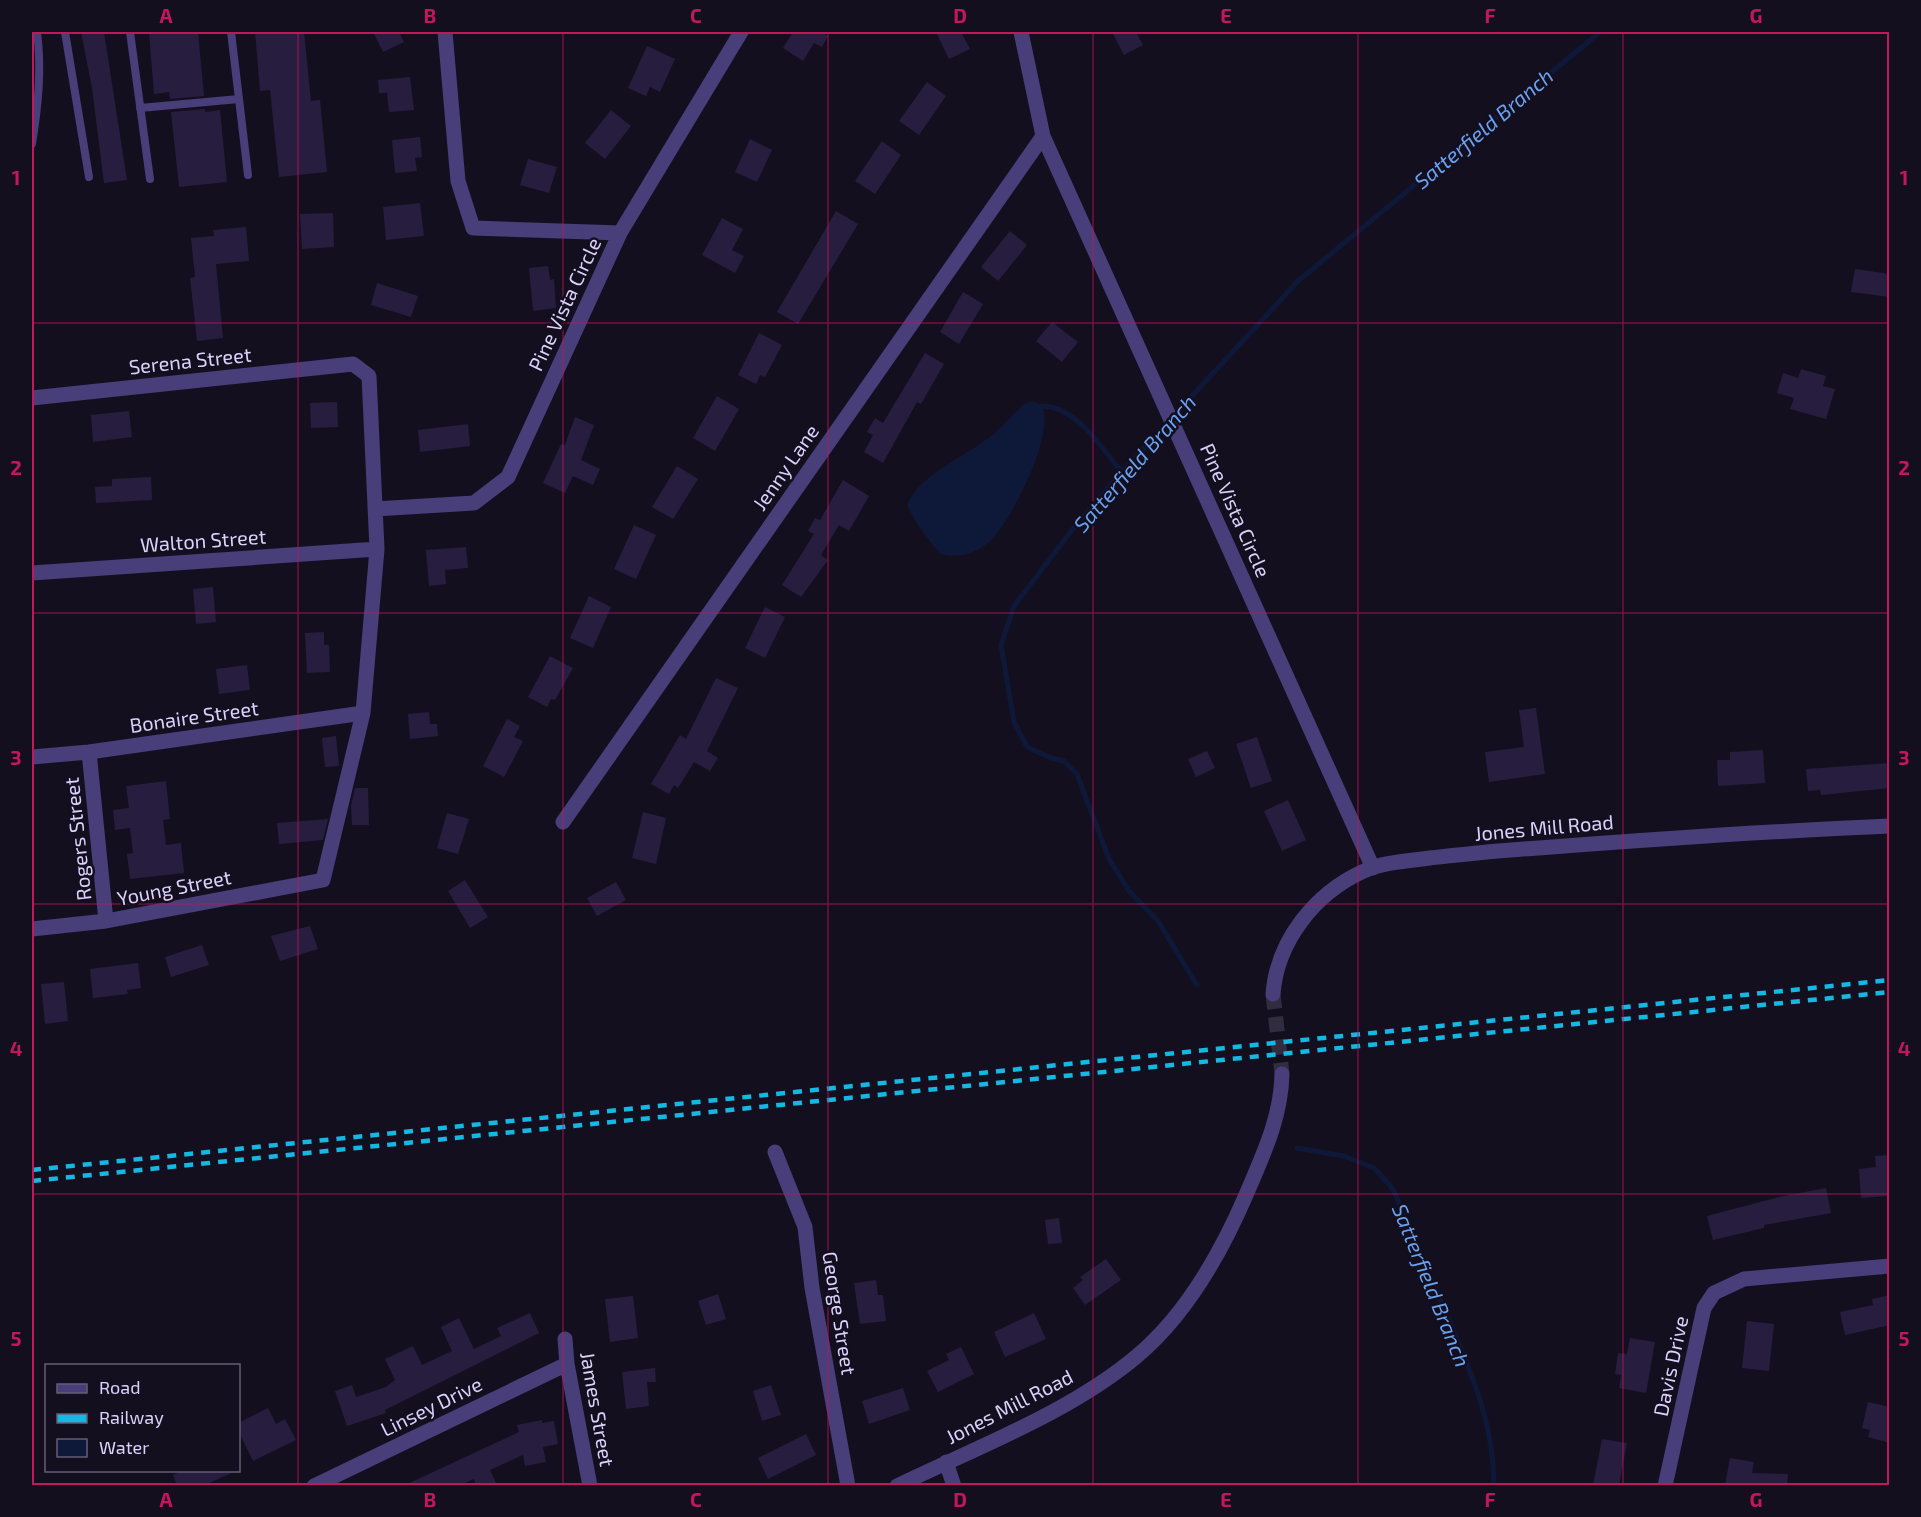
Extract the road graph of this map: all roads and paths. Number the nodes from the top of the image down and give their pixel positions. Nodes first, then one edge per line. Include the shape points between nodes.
1 (37, 32) edge
2 (65, 32) edge
3 (130, 32) edge
4 (231, 32) edge
5 (445, 32) edge
6 (741, 32) edge
7 (1021, 32) edge
8 (239, 99) junction
9 (141, 108) junction
10 (1042, 136) junction
11 (32, 144) edge
12 (248, 175) dead end
13 (89, 177) dead end
14 (150, 179) dead end
15 (620, 233) junction
16 (32, 398) edge
17 (375, 509) junction
18 (377, 549) junction
19 (32, 573) edge
20 (363, 714) junction
21 (89, 752) junction
22 (32, 757) edge
23 (562, 822) dead end
24 (1890, 826) edge
25 (1373, 868) junction
26 (106, 921) junction
27 (32, 929) edge
28 (1273, 993) tunnel mouth
29 (1282, 1074) tunnel mouth
30 (775, 1152) dead end
31 (1890, 1266) edge
32 (565, 1339) dead end
33 (567, 1364) junction
34 (946, 1462) junction
35 (314, 1485) edge
36 (590, 1485) edge
37 (849, 1485) edge
38 (897, 1485) edge
39 (954, 1485) edge
40 (1665, 1485) edge

1 - 11 lane via 39,105
2 - 13 lane
3 - 9 lane
4 - 8 lane
5 - 15 street via 458,181 473,228
6 - 15 street, Pine Vista Circle
7 - 10 street, Pine Vista Circle
8 - 9 lane
8 - 12 lane
9 - 14 lane
10 - 23 street, Jenny Lane
10 - 25 street, Pine Vista Circle
15 - 17 street, Pine Vista Circle via 508,477 474,503
16 - 17 street, Serena Street via 353,364 369,376
17 - 18 street
18 - 19 street, Walton Street
18 - 20 street
20 - 21 street, Bonaire Street
20 - 26 street, Young Street via 323,880
21 - 22 street, Bonaire Street
21 - 26 street, Rogers Street
24 - 25 street, Jones Mill Road via 1755,831 1489,852 1394,862
25 - 28 street, Jones Mill Road via 1329,894 1297,928 1279,959
26 - 27 street, Young Street
29 - 34 street, Jones Mill Road via 1273,1131 1231,1229 1169,1325 1128,1364 1052,1412
30 - 37 street, George Street via 805,1227 812,1288
31 - 40 street, Davis Drive via 1744,1279 1714,1293 1704,1308
32 - 33 street, James Street
33 - 35 street, Linsey Drive
33 - 36 street, James Street
34 - 38 street, Jones Mill Road
34 - 39 street

